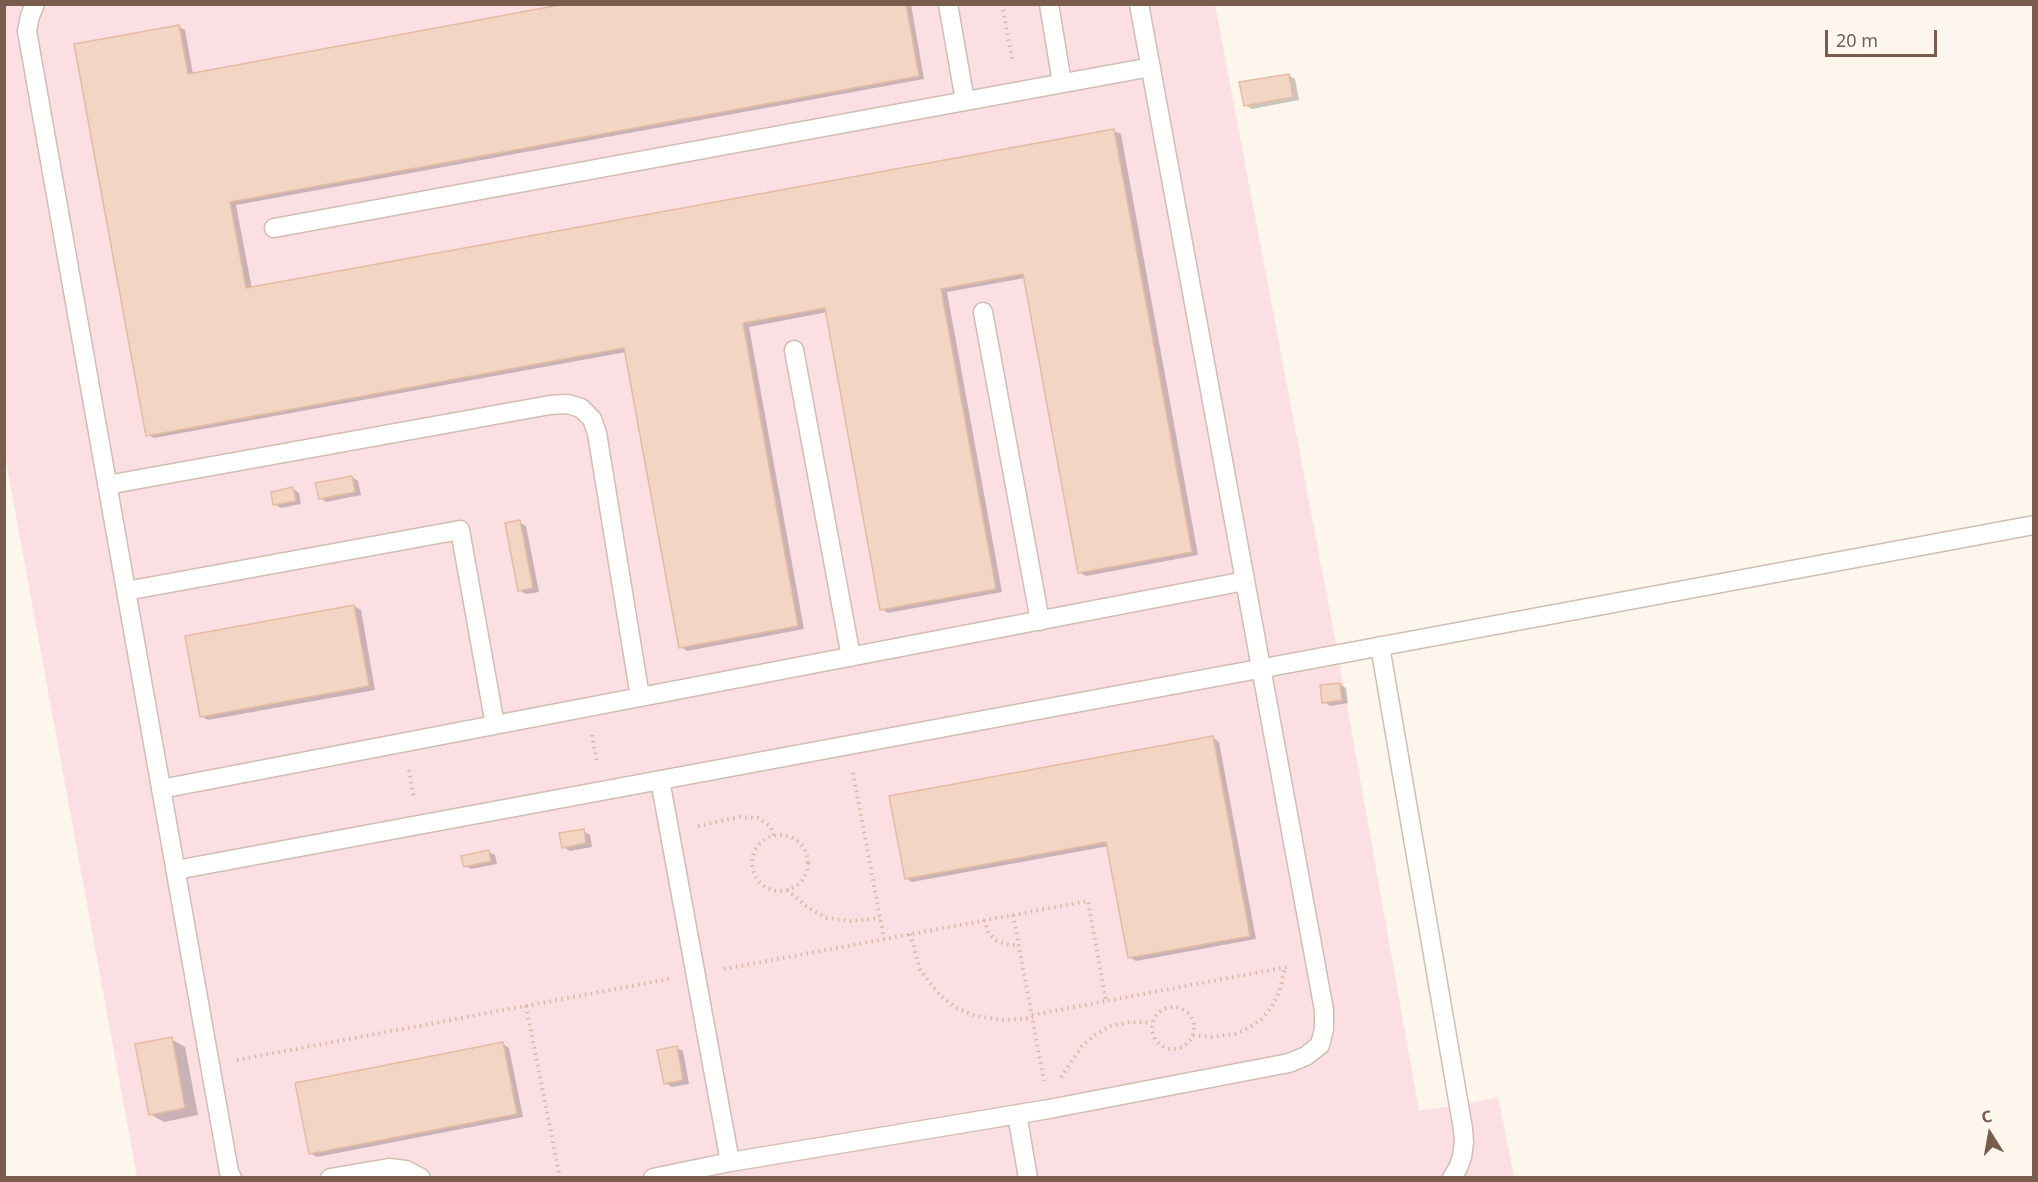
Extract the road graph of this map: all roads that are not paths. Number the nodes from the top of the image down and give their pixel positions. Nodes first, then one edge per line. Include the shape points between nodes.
1 (35, 4) edge
2 (948, 4) edge
3 (1048, 4) edge
4 (1139, 4) edge
5 (1151, 67) junction
6 (1062, 83) junction
7 (965, 102) junction
8 (274, 228) dead end
9 (983, 312) dead end
10 (794, 350) dead end
11 (107, 485) junction
12 (2034, 525) edge
13 (1245, 581) junction
14 (126, 591) junction
15 (1040, 621) junction
16 (1380, 646) junction
17 (851, 657) junction
18 (1261, 668) junction
19 (640, 697) junction
20 (495, 725) junction
21 (660, 780) junction
22 (161, 789) junction
23 (176, 870) junction
24 (1017, 1114) junction
25 (730, 1162) junction
26 (232, 1178) edge
27 (330, 1178) edge
28 (421, 1178) edge
29 (653, 1178) edge
30 (1028, 1178) edge
31 (1452, 1178) edge

1 - 11 lane via 27,31
2 - 7 lane
3 - 6 lane
4 - 5 lane
5 - 6 lane
5 - 13 lane
6 - 7 lane
7 - 8 lane
9 - 15 lane
10 - 17 lane
11 - 14 lane
11 - 19 lane via 550,405 581,408 592,419 597,433
12 - 16 lane
13 - 15 lane
13 - 18 lane
14 - 20 lane via 460,530
14 - 22 lane
15 - 17 lane
16 - 18 lane
16 - 31 lane via 1463,1129 1462,1157
17 - 19 lane
18 - 21 lane
18 - 24 lane via 1324,1010 1320,1045 1289,1062
19 - 20 lane
20 - 22 lane
21 - 23 lane
21 - 25 lane
22 - 23 lane
23 - 26 lane
24 - 25 lane
24 - 30 lane
25 - 29 lane
27 - 28 lane via 389,1167

